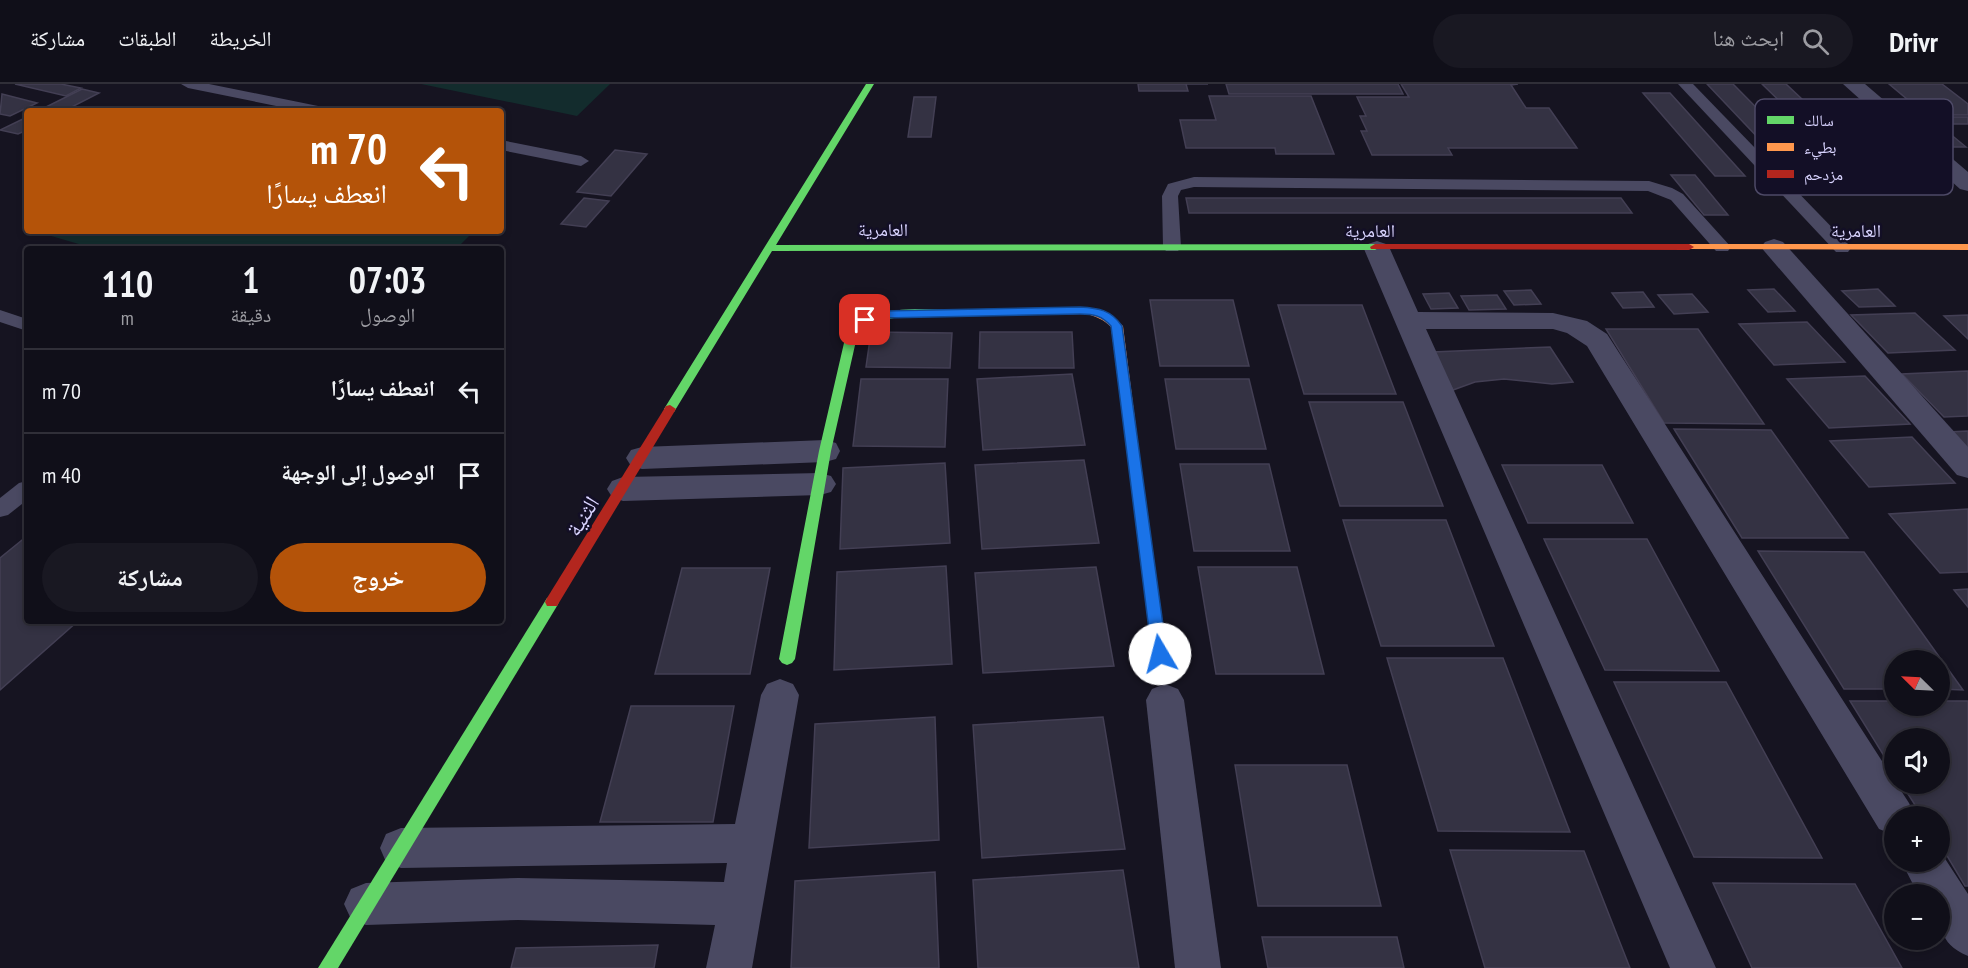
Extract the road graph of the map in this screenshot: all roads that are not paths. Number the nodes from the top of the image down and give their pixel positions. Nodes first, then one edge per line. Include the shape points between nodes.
1 (188, 84) edge
2 (870, 84) edge
3 (1685, 84) edge
4 (1853, 84) edge
5 (1870, 99) edge
6 (308, 108) edge
7 (504, 146) edge
8 (1755, 157) edge
9 (581, 161) dead end
10 (1953, 171) edge
11 (1968, 184) edge
12 (1791, 195) edge
13 (1172, 247) junction
14 (1722, 247) junction
15 (1774, 247) junction
16 (1968, 247) edge
17 (771, 248) junction
18 (1842, 248) junction
19 (1377, 249) junction
20 (0, 316) edge
21 (1410, 320) junction
22 (24, 324) edge
23 (825, 451) junction
24 (642, 458) junction
25 (1968, 467) edge
26 (820, 484) junction
27 (623, 489) junction
28 (24, 491) edge
29 (0, 508) edge
30 (1160, 654) dead end
31 (784, 677) joint
32 (1165, 700) dead end
33 (1888, 806) edge
34 (753, 843) junction
35 (400, 848) junction
36 (1929, 872) edge
37 (366, 904) junction
38 (742, 904) junction
39 (1968, 934) edge
40 (327, 968) edge
41 (729, 968) edge
42 (1198, 968) edge
43 (1693, 968) edge

1 - 6 lane
2 - 17 street, الثنية
3 - 8 lane
4 - 5 street
7 - 9 lane
10 - 11 street
12 - 18 lane
13 - 14 lane via 1170,196 1174,187 1194,182 1649,186 1677,197
13 - 17 street, العامرية
13 - 19 street, العامرية
14 - 15 street, العامرية
14 - 19 street, العامرية
15 - 18 street, العامرية
15 - 25 street
16 - 18 street, العامرية
17 - 24 street, الثنية
19 - 21 street
20 - 22 lane
21 - 33 street via 1553,321 1577,327 1597,340
21 - 43 street
23 - 24 street
23 - 26 street
23 - 30 street via 851,336 865,320 882,314 1080,310 1109,317 1117,326
24 - 27 street, الثنية
26 - 27 street
26 - 31 street
27 - 35 street, الثنية
28 - 29 lane
31 - 34 street
32 - 42 street
34 - 35 street
34 - 38 street
35 - 37 street, الثنية
36 - 39 street
37 - 38 street via 518,899
37 - 40 street, الثنية
38 - 41 street

